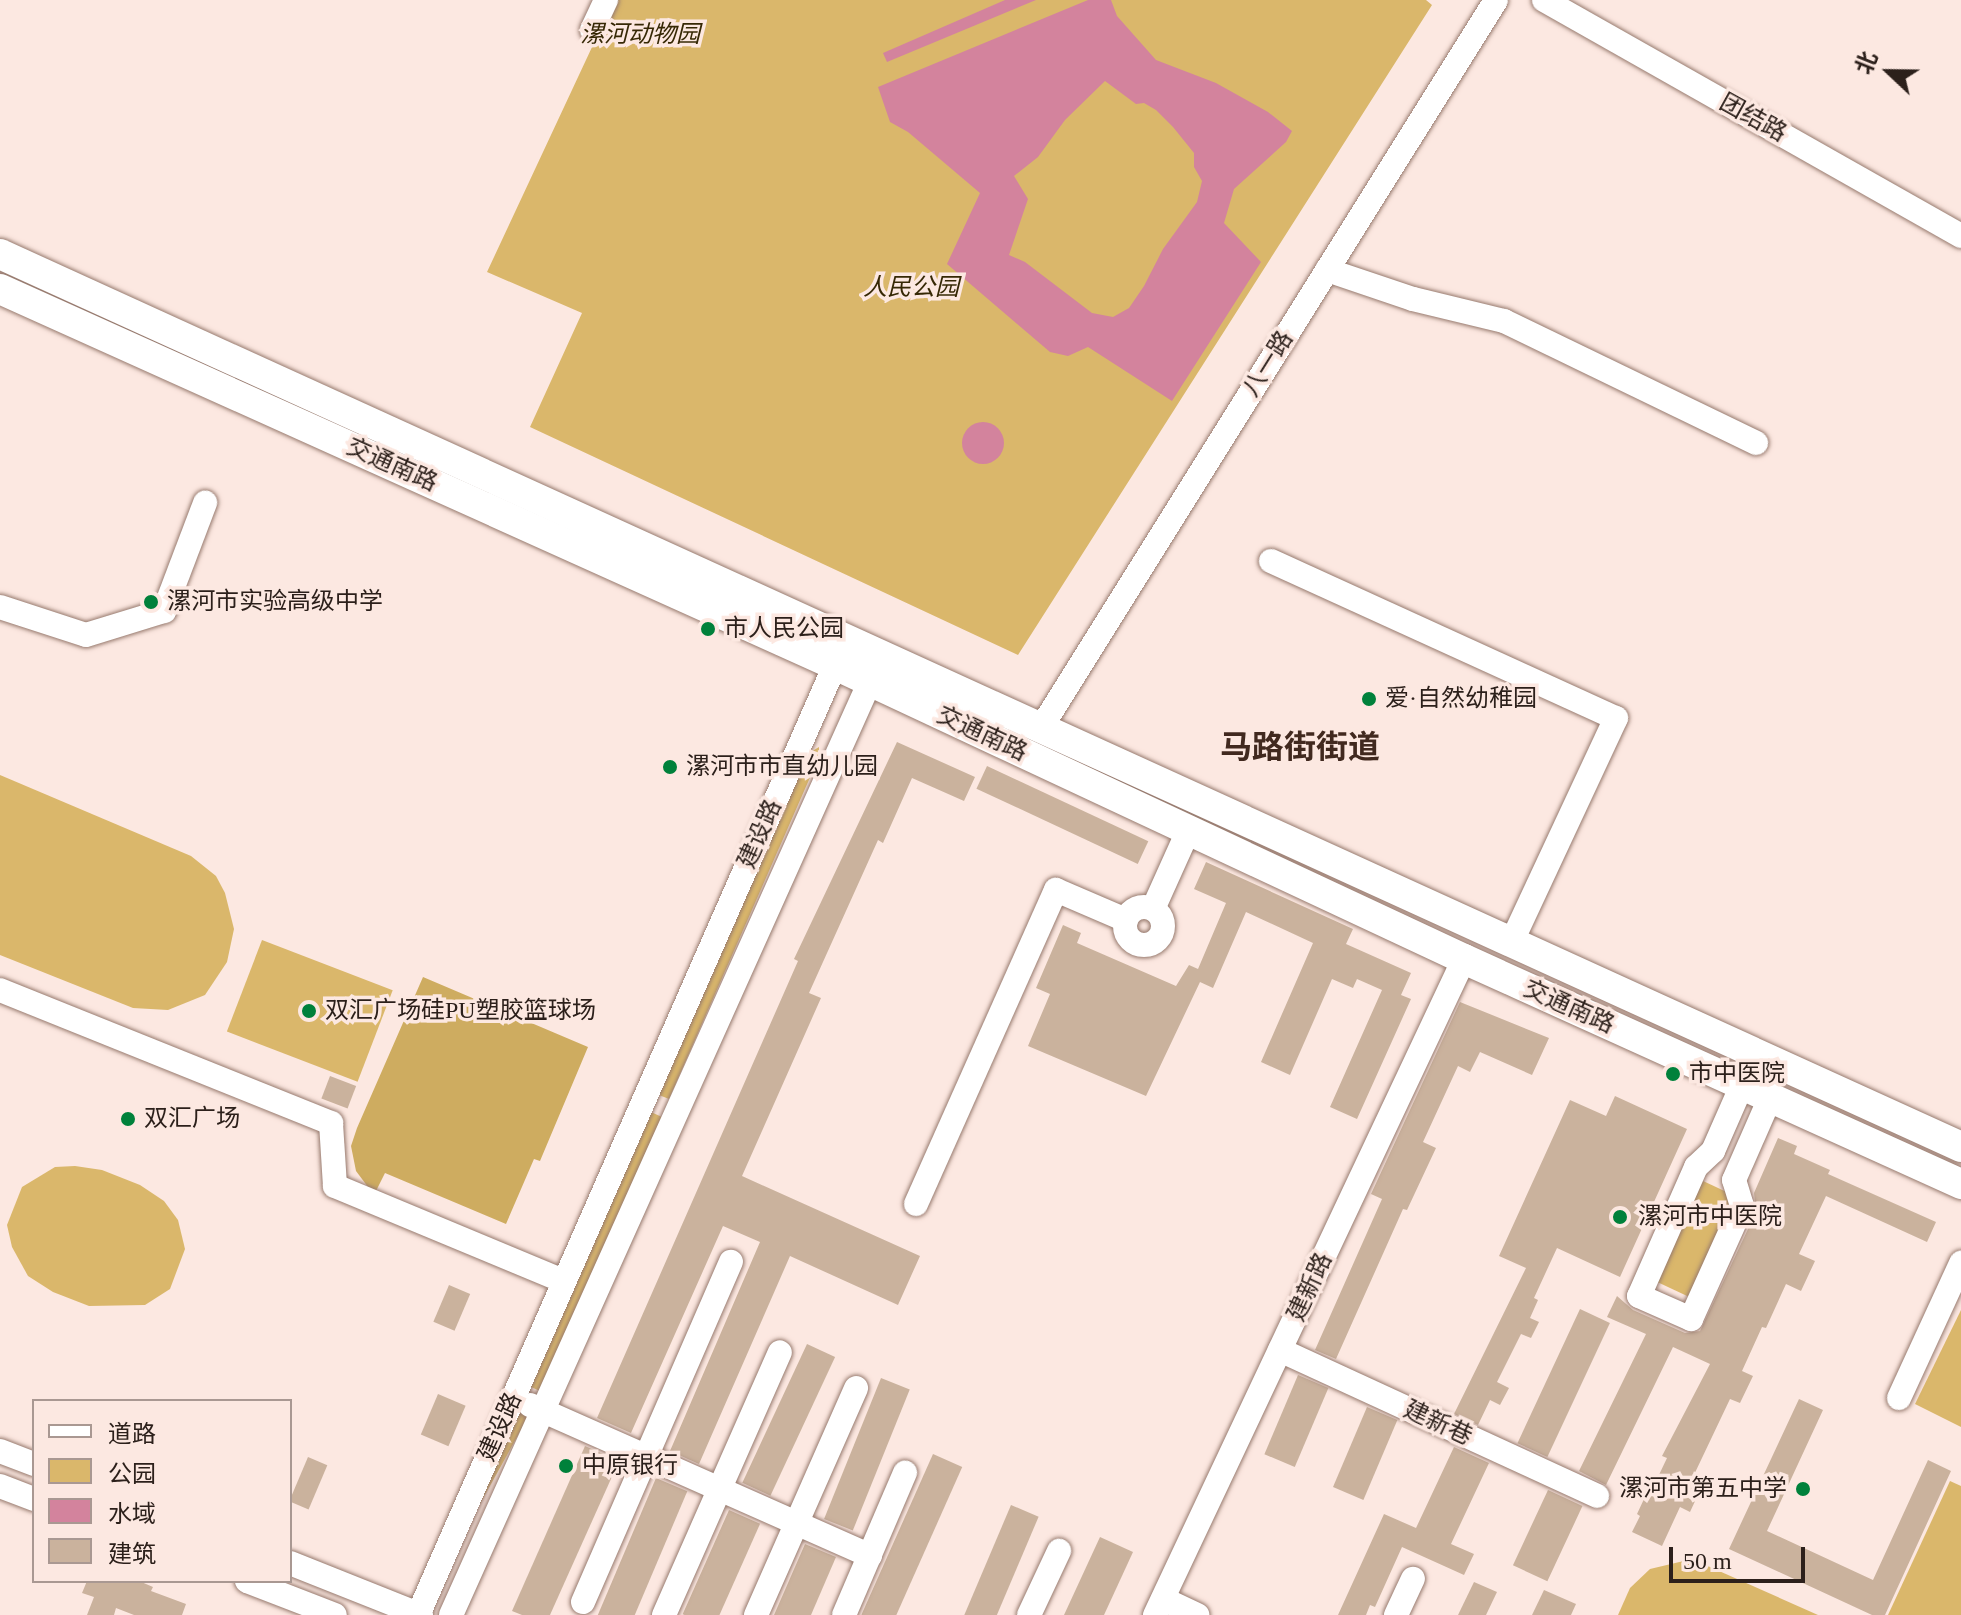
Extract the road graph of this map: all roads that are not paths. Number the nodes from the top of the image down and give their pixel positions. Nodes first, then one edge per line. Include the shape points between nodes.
1 (606, 0) edge
2 (1496, 0) edge
3 (1544, 0) edge
4 (592, 30) dead end
5 (1961, 236) edge
6 (0, 254) edge
7 (1327, 270) junction
8 (0, 289) edge
9 (1756, 443) dead end
10 (205, 503) dead end
11 (1271, 561) dead end
12 (0, 607) edge
13 (835, 665) junction
14 (876, 668) junction
15 (1041, 728) junction
16 (1202, 801) junction
17 (1188, 831) junction
18 (1153, 909) junction
19 (1126, 920) junction
20 (1512, 941) junction
21 (1464, 959) junction
22 (0, 990) edge
23 (1742, 1085) junction
24 (644, 1098) junction
25 (1770, 1098) junction
26 (677, 1114) junction
27 (1961, 1147) edge
28 (1961, 1184) edge
29 (916, 1204) dead end
30 (731, 1262) dead end
31 (1961, 1263) edge
32 (563, 1281) junction
33 (1280, 1350) junction
34 (780, 1352) dead end
35 (856, 1388) dead end
36 (513, 1398) junction
37 (1899, 1398) dead end
38 (544, 1410) junction
39 (0, 1451) edge
40 (646, 1456) junction
41 (32, 1463) edge
42 (905, 1473) dead end
43 (0, 1486) edge
44 (719, 1489) junction
45 (1597, 1496) dead end
46 (32, 1498) edge
47 (797, 1523) junction
48 (1059, 1551) dead end
49 (870, 1556) junction
50 (292, 1564) edge
51 (1413, 1579) dead end
52 (252, 1583) edge
53 (583, 1602) dead end
54 (1159, 1607) edge
55 (419, 1614) edge
56 (335, 1615) edge
57 (451, 1615) edge
58 (664, 1615) edge
59 (756, 1615) edge
60 (844, 1615) edge
61 (1029, 1615) edge
62 (1197, 1615) edge
63 (1396, 1615) edge

1 - 4 street
2 - 7 street, 八一路
3 - 5 street, 团结路
6 - 14 main road, 交通南路
7 - 9 street via 1413,299 1504,321
7 - 15 street, 八一路
8 - 13 main road, 交通南路
10 - 12 street via 164,611 86,635
11 - 20 street via 1616,718
13 - 14 main road, 交通南路
13 - 24 street, 建设路
14 - 15 main road, 交通南路
14 - 17 main road, 交通南路
14 - 26 street, 建设路
15 - 16 main road, 交通南路
16 - 17 main road
16 - 20 main road, 交通南路
17 - 18 street
17 - 21 main road, 交通南路
18 - 19 street via 1135,910
18 - 19 street via 1162,918 1163,930 1152,944 1129,938
19 - 29 street via 1056,890
20 - 27 main road, 交通南路
21 - 23 main road, 交通南路
21 - 33 street, 建新路
22 - 32 street via 331,1123 335,1186
23 - 25 main road, 交通南路
23 - 25 street via 1713,1151 1696,1167 1639,1296 1691,1319 1742,1206 1734,1180
24 - 26 street
24 - 32 street, 建设路
25 - 28 main road, 交通南路
26 - 38 street, 建设路
30 - 40 street
31 - 37 street
32 - 36 street, 建设路
33 - 45 street, 建新巷
33 - 54 street, 建新路
34 - 44 street
35 - 47 street
36 - 38 street
36 - 55 street, 建设路
38 - 40 street
38 - 57 street, 建设路
39 - 41 street
40 - 44 street
40 - 53 street
42 - 49 street
43 - 46 street
44 - 47 street
44 - 58 street
47 - 49 street
47 - 59 street
48 - 61 street
49 - 60 street
50 - 55 street
51 - 63 street
52 - 56 street
54 - 62 street

